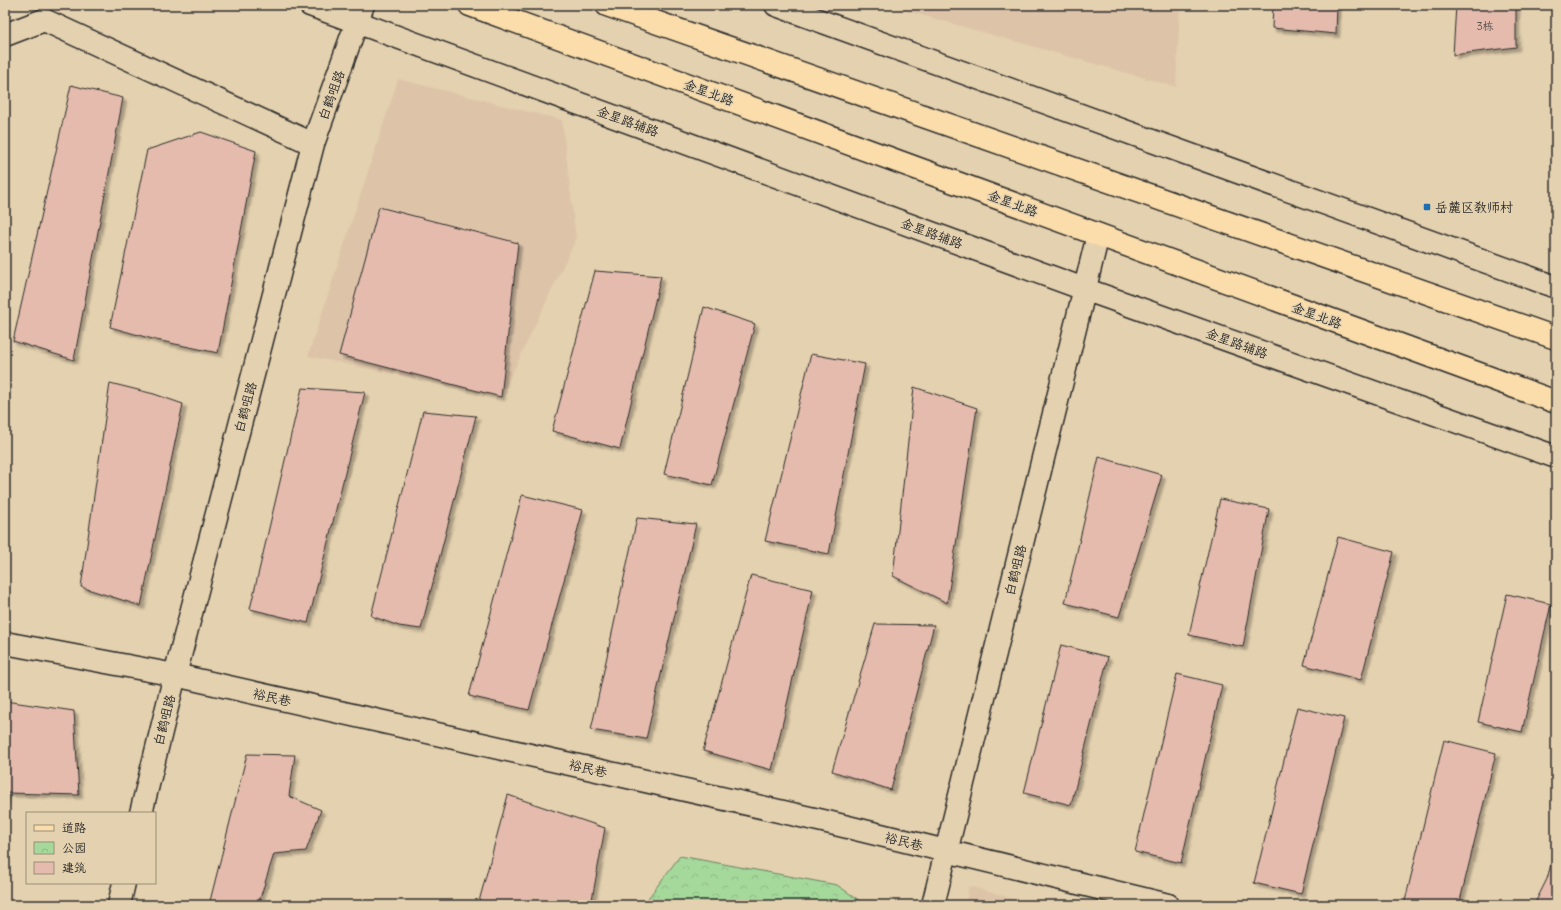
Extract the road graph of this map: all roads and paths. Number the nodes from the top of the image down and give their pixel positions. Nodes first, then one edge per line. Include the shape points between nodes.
1 (310, 5) edge
2 (470, 5) edge
3 (607, 5) edge
4 (776, 5) edge
5 (360, 13) edge
6 (5, 35) edge
7 (313, 144) junction
8 (1098, 234) junction
9 (1556, 287) edge
10 (1084, 289) junction
11 (1556, 338) edge
12 (1556, 402) edge
13 (1556, 457) edge
14 (5, 643) edge
15 (174, 675) junction
16 (141, 812) edge
17 (946, 851) junction
18 (124, 884) edge
19 (119, 905) edge
20 (933, 905) edge
21 (1168, 905) edge

1 - 5 street, 金星路辅路
2 - 8 main road, 金星北路
3 - 11 main road
4 - 9 street
5 - 7 street, 白鹤咀路
5 - 10 street, 金星路辅路
6 - 7 street via 44,20
7 - 15 street, 白鹤咀路
8 - 10 street, 白鹤咀路
8 - 12 main road, 金星北路
10 - 13 street, 金星路辅路
10 - 17 street, 白鹤咀路
14 - 15 street, 裕民巷
15 - 16 street, 白鹤咀路
15 - 17 street, 裕民巷 via 816,819
17 - 20 street, 白鹤咀路
17 - 21 street, 裕民巷
18 - 19 street

